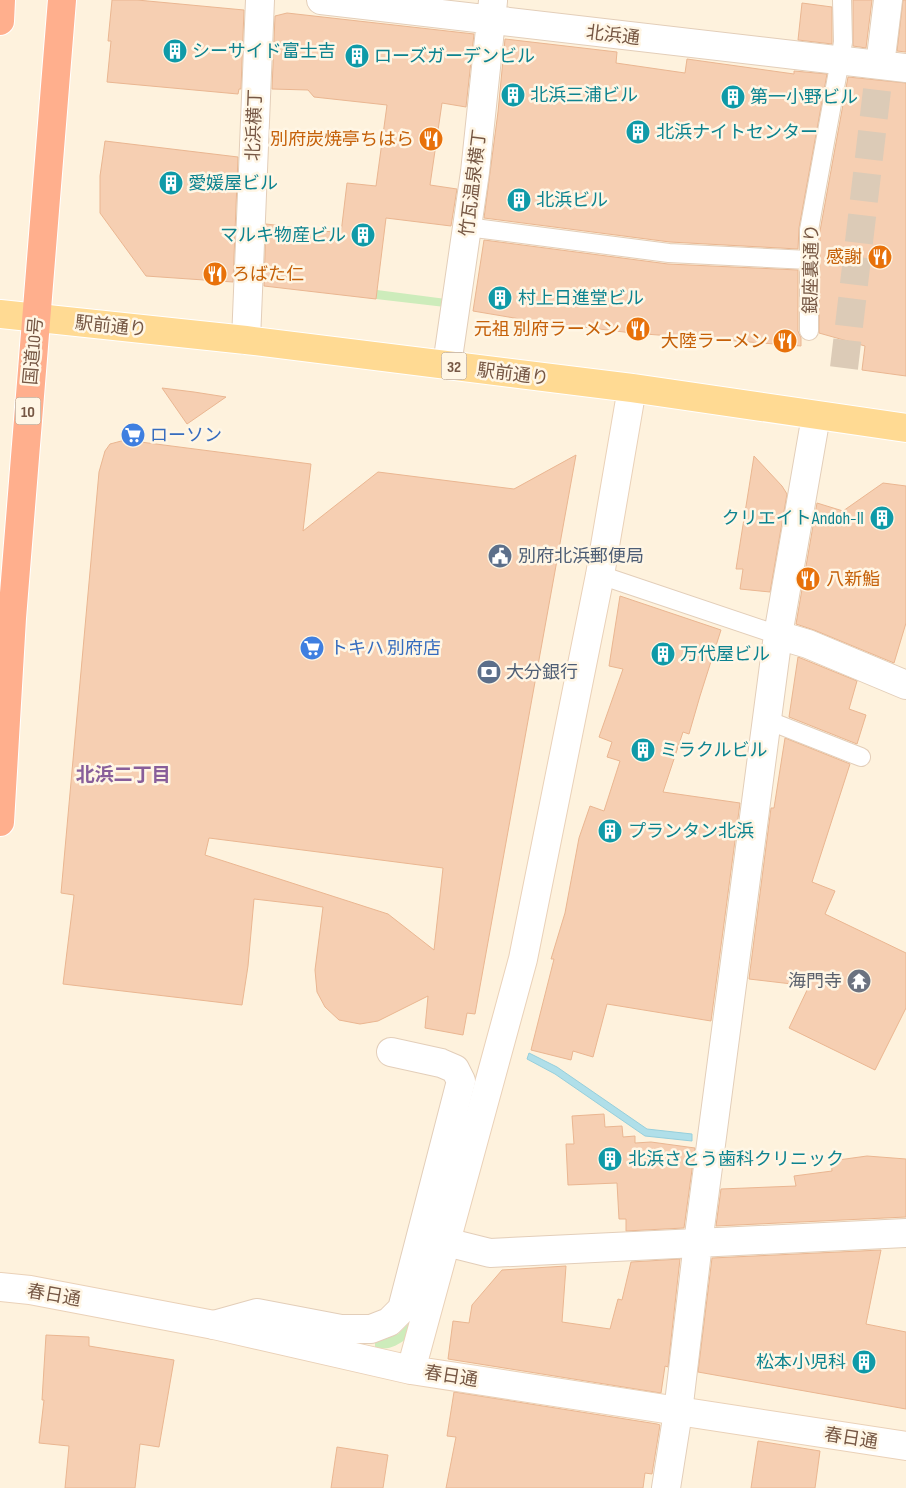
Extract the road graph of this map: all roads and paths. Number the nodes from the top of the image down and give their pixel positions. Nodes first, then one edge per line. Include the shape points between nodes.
1 (1, 0) edge
2 (62, 0) edge
3 (260, 0) edge
4 (321, 0) edge
5 (842, 0) edge
6 (888, 0) edge
7 (493, 9) edge
8 (0, 21) edge
9 (840, 60) junction
10 (893, 66) edge
11 (467, 227) junction
12 (809, 260) junction
13 (0, 314) edge
14 (36, 318) junction
15 (809, 331) dead end
16 (246, 340) junction
17 (447, 365) junction
18 (632, 388) junction
19 (816, 416) junction
20 (906, 428) edge
21 (600, 575) junction
22 (6, 617) edge
23 (778, 635) junction
24 (906, 685) edge
25 (767, 720) junction
26 (862, 757) dead end
27 (0, 822) edge
28 (391, 1052) dead end
29 (906, 1233) edge
30 (446, 1242) junction
31 (698, 1243) junction
32 (0, 1287) edge
33 (214, 1325) junction
34 (412, 1370) junction
35 (678, 1412) junction
36 (906, 1446) edge
37 (666, 1488) edge

1 - 8 highway
2 - 14 highway, 国道10号 / 10
3 - 16 street, 北浜横丁
4 - 7 street, 北浜通
5 - 9 lane, 銀座裏通り
6 - 10 street
7 - 9 street, 北浜通 via 579,31
7 - 11 street, 竹瓦温泉横丁
9 - 10 street, 北浜通
9 - 12 lane, 銀座裏通り via 809,230
11 - 12 lane via 669,253
11 - 17 street, 竹瓦温泉横丁
12 - 15 lane, 銀座裏通り
13 - 14 main road, 駅前通り / 32
14 - 16 main road, 駅前通り / 32
14 - 22 highway, 国道10号 / 10
16 - 17 main road, 駅前通り / 32
17 - 18 main road, 駅前通り / 32
18 - 19 main road, 駅前通り / 32
18 - 21 street
19 - 20 main road, 駅前通り / 32
19 - 23 street
21 - 23 lane
21 - 30 street via 524,959
22 - 27 highway, 国道10号 / 10
23 - 24 street via 808,644
23 - 25 street
25 - 26 lane
25 - 31 street
28 - 33 street via 441,1062 455,1069 460,1081 402,1309 389,1322 371,1329 341,1329 257,1313
29 - 31 street
30 - 31 street via 490,1253
30 - 34 street
31 - 35 street
32 - 33 street, 春日通
33 - 34 street, 春日通
34 - 35 street, 春日通
35 - 36 street, 春日通
35 - 37 street

